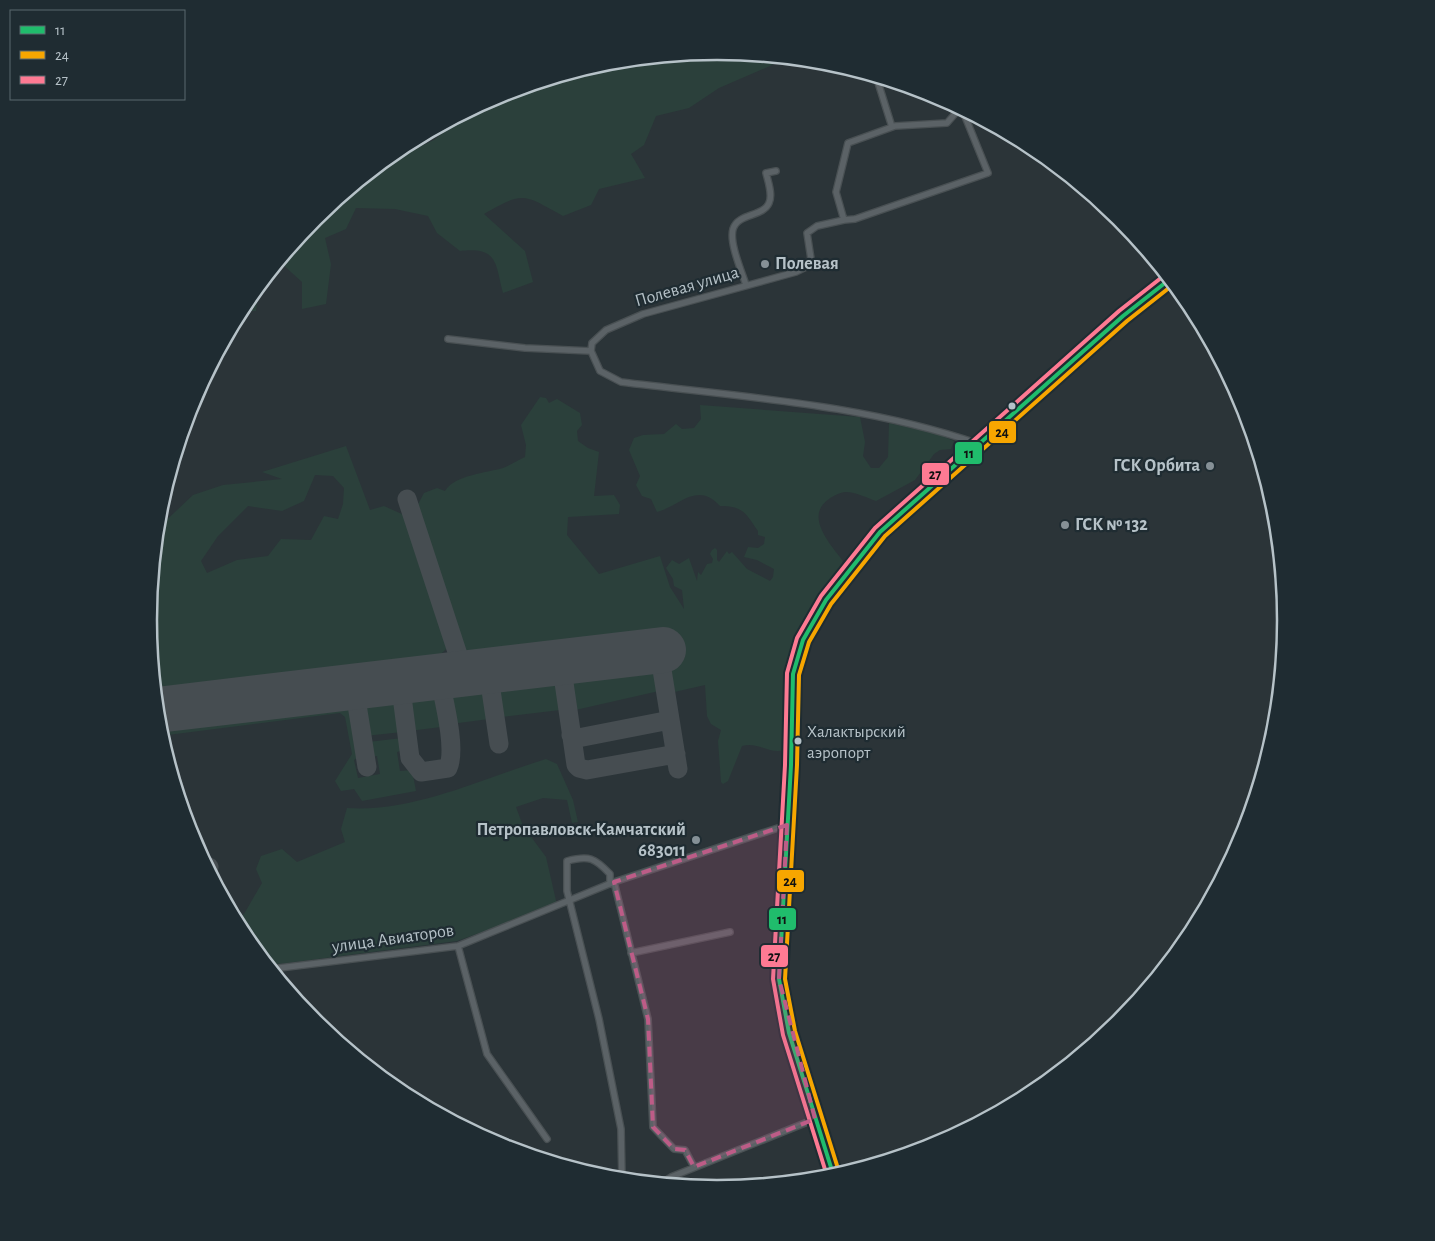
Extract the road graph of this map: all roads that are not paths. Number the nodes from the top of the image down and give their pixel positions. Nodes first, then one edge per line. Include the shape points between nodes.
1 (878, 84) edge
2 (956, 114) edge
3 (965, 118) edge
4 (892, 127) junction
5 (776, 171) dead end
6 (844, 220) junction
7 (1165, 283) edge
8 (746, 285) junction
9 (448, 340) dead end
10 (591, 351) junction
11 (980, 444) junction
12 (787, 825) junction
13 (612, 883) junction
14 (571, 900) junction
15 (730, 932) dead end
16 (458, 946) junction
17 (631, 953) junction
18 (278, 968) edge
19 (815, 1118) junction
20 (547, 1139) dead end
21 (694, 1168) junction
22 (831, 1169) edge
23 (622, 1172) edge
24 (671, 1179) edge

1 - 4 street
2 - 4 street via 947,123
3 - 6 street via 988,173
4 - 6 street via 848,144 836,192
5 - 8 street via 766,173 769,204 743,218 732,231
6 - 8 street, Полевая улица via 817,226 807,233 811,259 804,268
7 - 11 street via 1116,322
8 - 10 street, Полевая улица via 643,314 606,330 592,343
9 - 10 street
10 - 11 street via 600,371 620,382 850,410 945,432
11 - 12 street via 880,532 808,628 793,674
12 - 13 street, улица Авиаторов
12 - 19 street via 779,979 789,1033
13 - 14 street, улица Авиаторов
13 - 14 street via 610,874 596,860 581,857 567,861 567,891
13 - 17 street
14 - 16 street, улица Авиаторов
14 - 23 street via 621,1129
15 - 17 street
16 - 18 street, улица Авиаторов
16 - 20 street via 488,1054
17 - 21 street via 648,1019 653,1128 674,1149 685,1150
19 - 21 street
19 - 22 street
21 - 24 street

